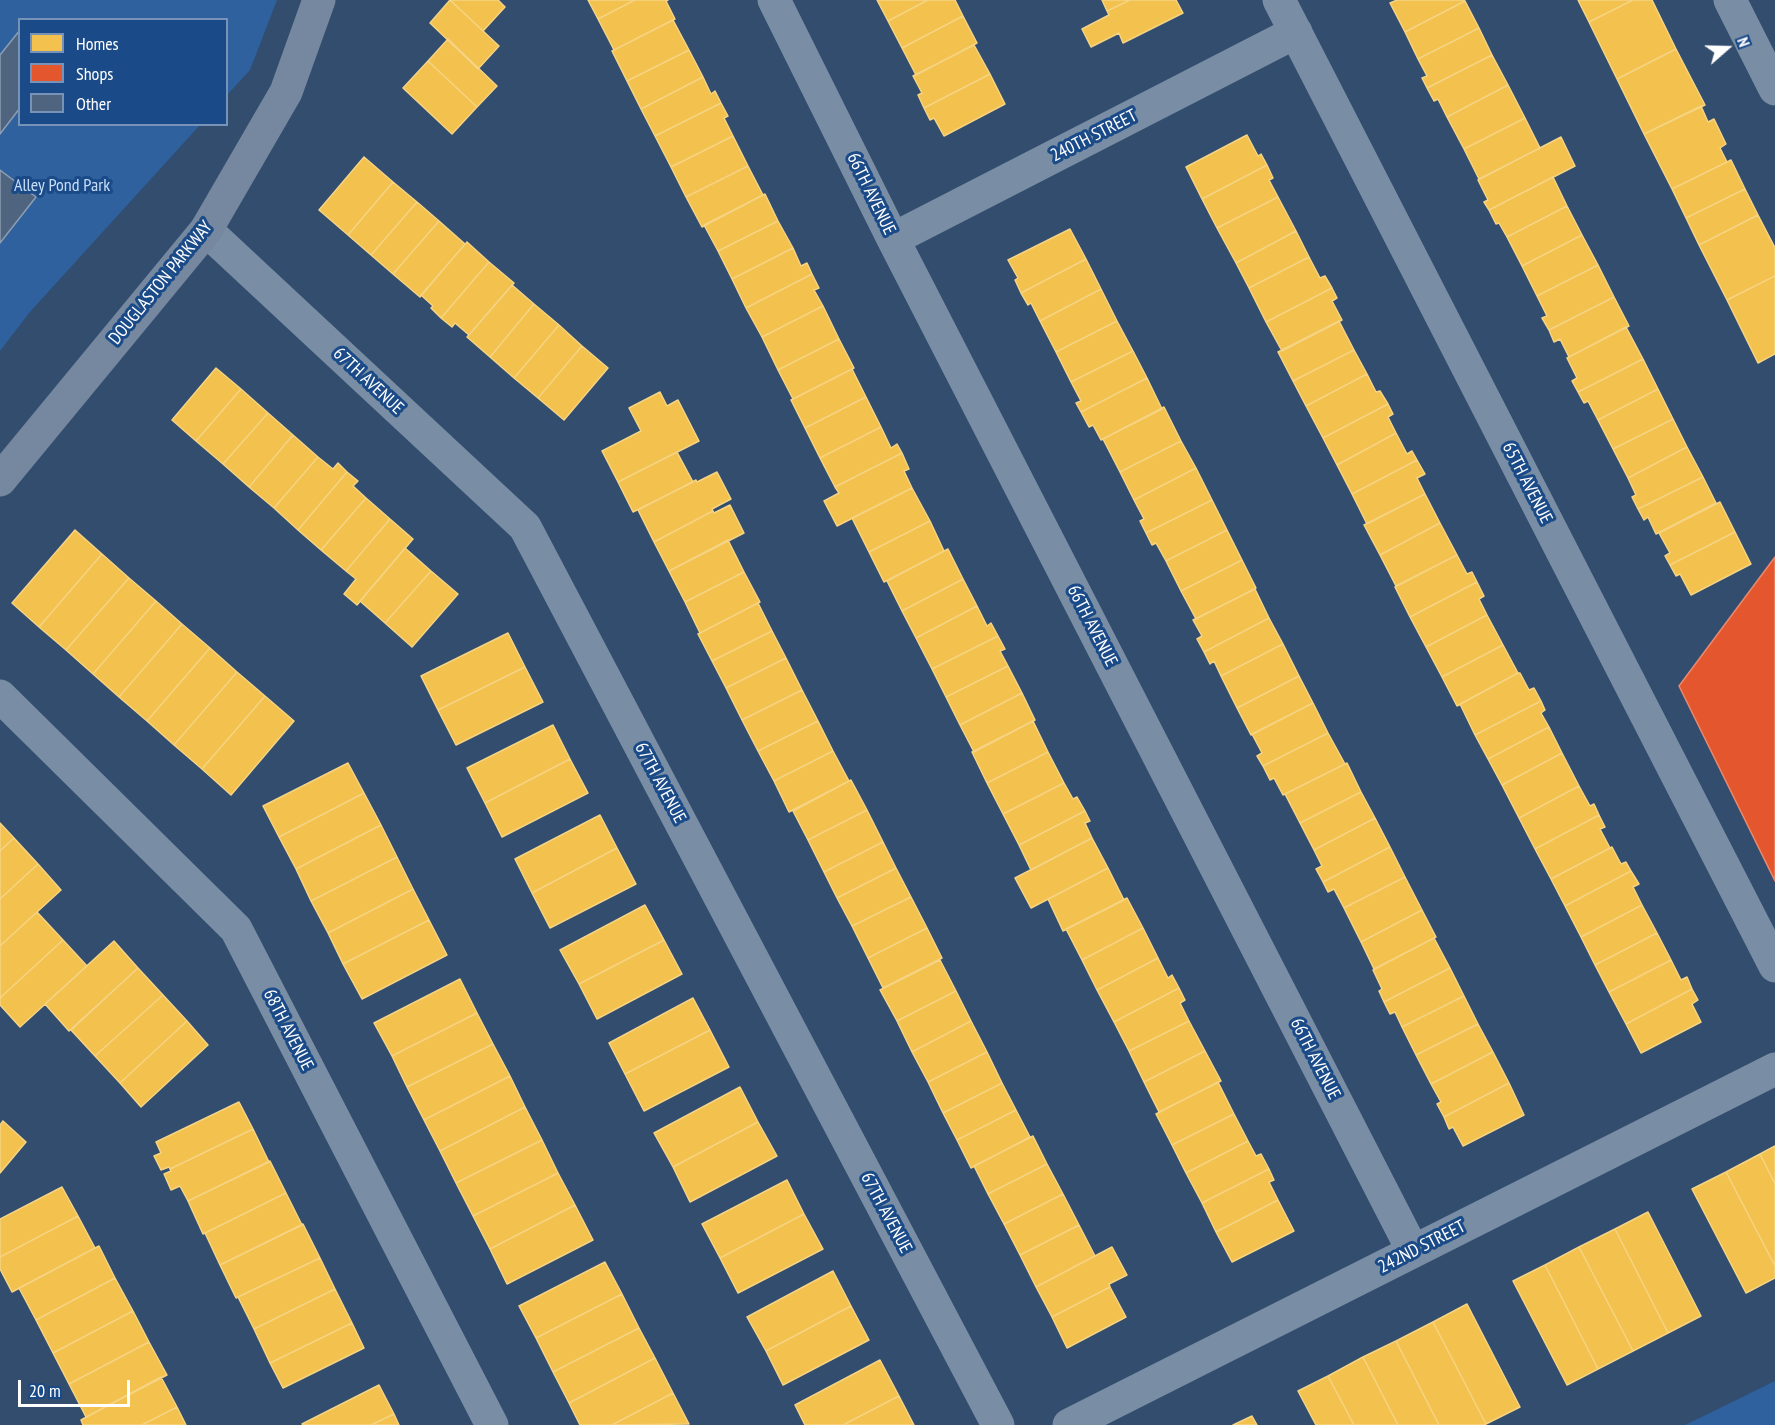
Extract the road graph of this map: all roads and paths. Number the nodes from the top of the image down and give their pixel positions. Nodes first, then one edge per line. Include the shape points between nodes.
1 (319, 0) edge
2 (774, 0) edge
3 (1279, 0) edge
4 (1730, 0) edge
5 (1296, 32) junction
6 (1775, 89) edge
7 (207, 230) junction
8 (893, 239) junction
9 (0, 480) edge
10 (0, 696) edge
11 (1775, 966) edge
12 (1775, 1069) edge
13 (1413, 1251) junction
14 (492, 1425) edge
15 (998, 1425) edge
16 (1069, 1425) edge

1 - 7 main road, DOUGLASTON PARKWAY via 286,92
2 - 8 street, 66TH AVENUE
3 - 5 street, 65TH AVENUE
4 - 6 street
5 - 8 street, 240TH STREET
5 - 11 street, 65TH AVENUE
7 - 9 main road, DOUGLASTON PARKWAY
7 - 15 street, 67TH AVENUE via 525,528
8 - 13 street, 66TH AVENUE
10 - 14 street, 68TH AVENUE via 236,929
12 - 13 street, 242ND STREET
13 - 16 street, 242ND STREET

